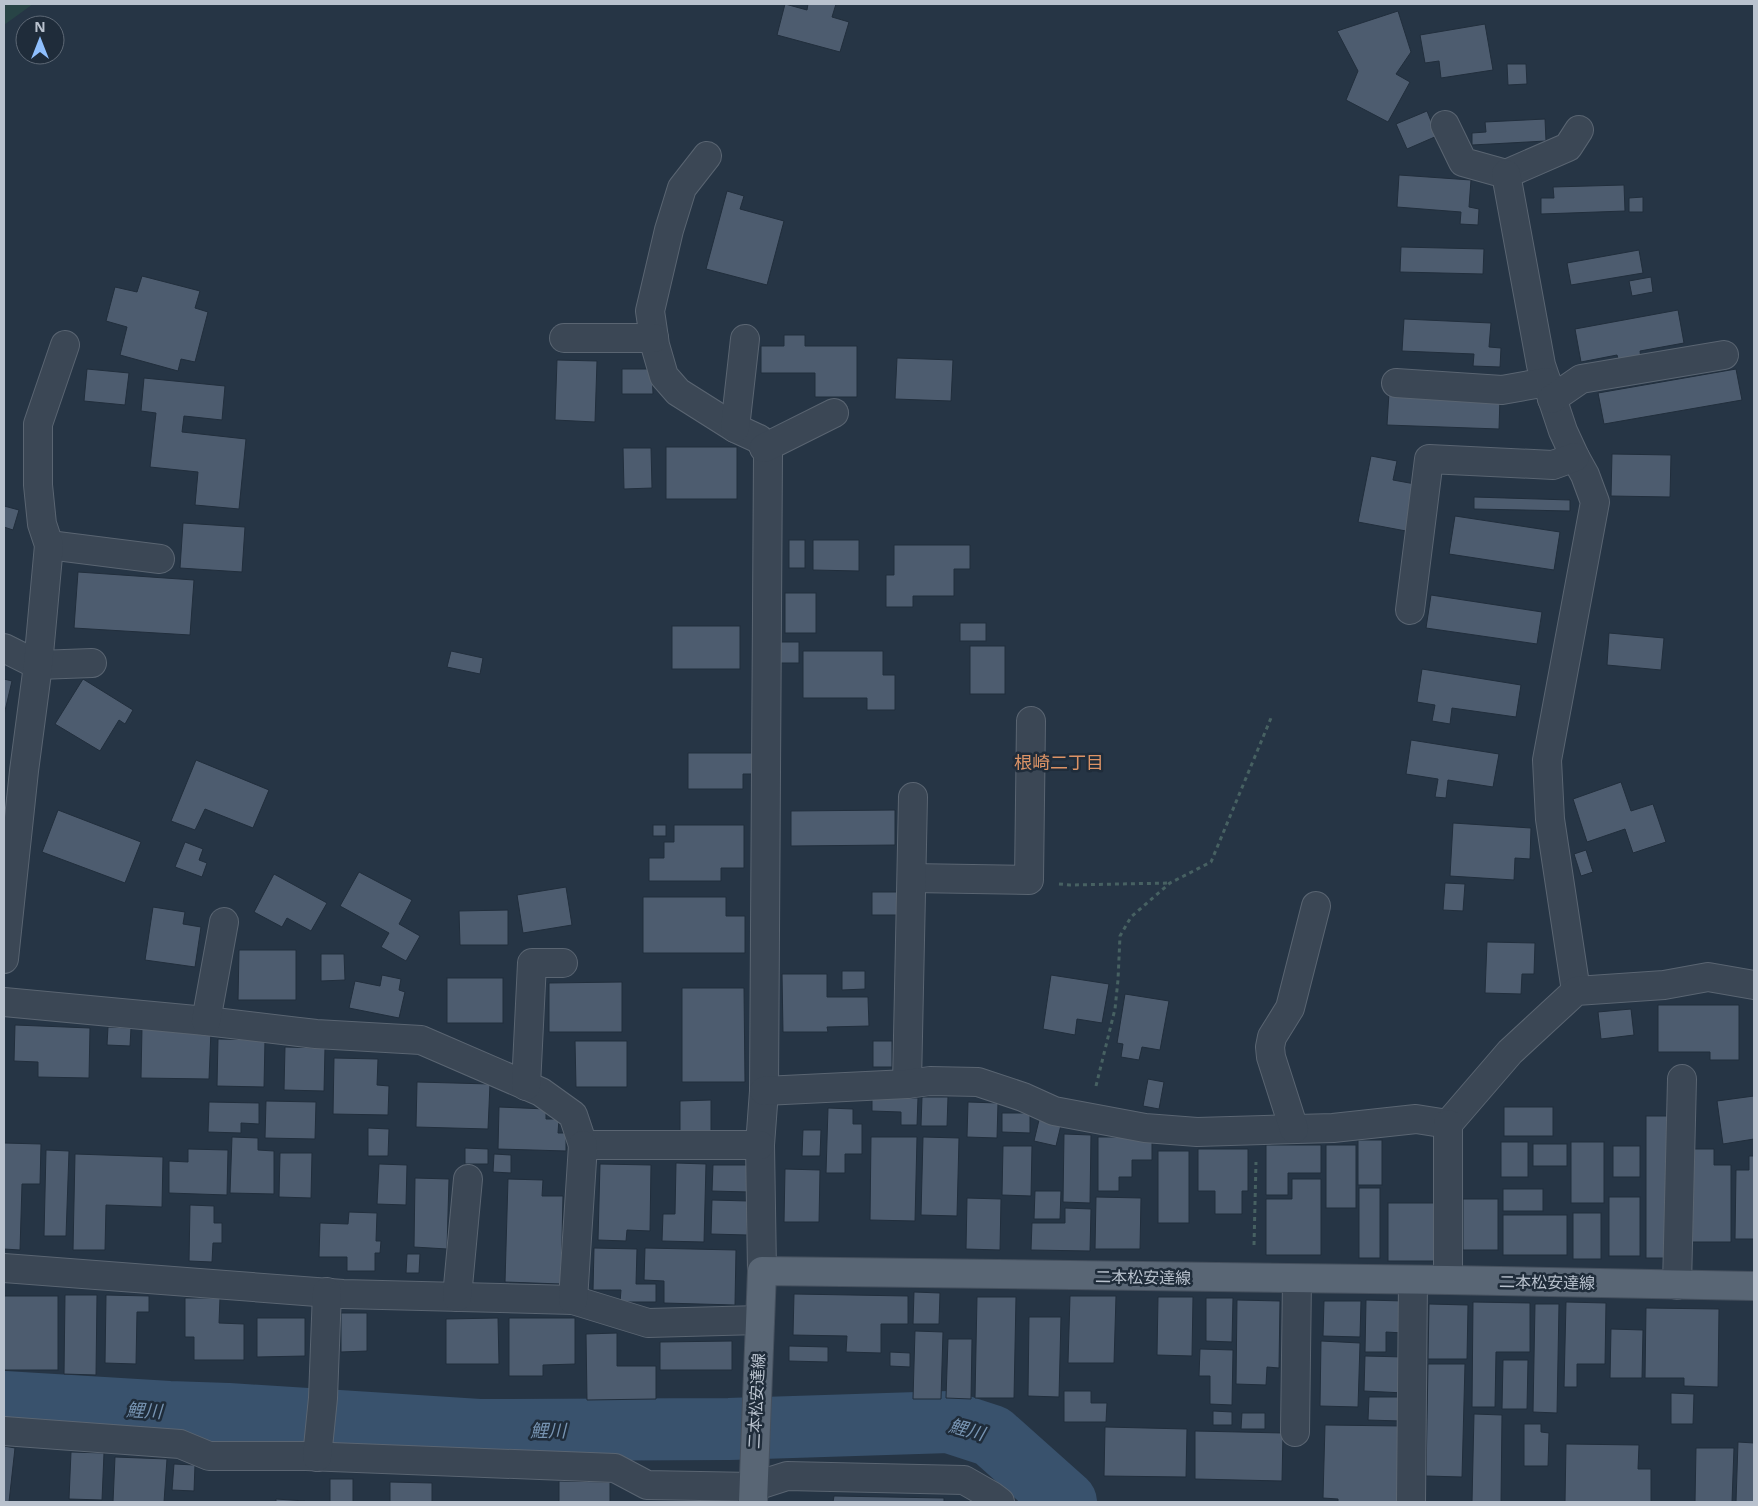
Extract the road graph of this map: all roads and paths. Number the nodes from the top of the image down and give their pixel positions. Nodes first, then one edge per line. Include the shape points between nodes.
1 (1445, 125) dead end
2 (1579, 130) dead end
3 (707, 156) dead end
4 (1506, 174) junction
5 (564, 338) dead end
6 (654, 338) junction
7 (745, 339) dead end
8 (65, 345) dead end
9 (1724, 355) dead end
10 (1396, 384) dead end
11 (1550, 390) junction
12 (834, 413) dead end
13 (735, 428) junction
14 (764, 448) junction
15 (1575, 458) junction
16 (49, 545) junction
17 (160, 559) dead end
18 (1410, 610) dead end
19 (4, 648) edge
20 (92, 663) dead end
21 (38, 665) junction
22 (1271, 718) dead end
23 (1031, 721) dead end
24 (14, 768) edge
25 (913, 797) dead end
26 (912, 878) junction
27 (1029, 880) junction
28 (1170, 882) junction
29 (1316, 906) dead end
30 (224, 922) dead end
31 (4, 959) edge
32 (563, 963) dead end
33 (1754, 985) edge
34 (1576, 991) junction
35 (4, 1002) edge
36 (206, 1021) junction
37 (1682, 1079) dead end
38 (907, 1084) junction
39 (526, 1086) junction
40 (764, 1091) junction
41 (1087, 1118) junction
42 (1448, 1124) junction
43 (1294, 1129) junction
44 (1258, 1130) junction
45 (583, 1145) junction
46 (760, 1145) junction
47 (468, 1179) dead end
48 (4, 1268) edge
49 (762, 1271) junction
50 (1252, 1278) junction
51 (1297, 1279) junction
52 (1413, 1280) junction
53 (1448, 1280) junction
54 (1677, 1285) junction
55 (1754, 1286) edge
56 (327, 1292) junction
57 (456, 1297) junction
58 (573, 1300) junction
59 (760, 1320) junction
60 (4, 1431) edge
61 (1294, 1432) dead end
62 (318, 1446) junction
63 (753, 1488) edge
64 (1000, 1502) edge
65 (1411, 1502) edge

1 - 4 street via 1463,162
2 - 4 street via 1568,147
3 - 6 street via 682,188 669,230 650,311
4 - 11 street via 1540,356
5 - 6 street
6 - 13 street via 664,376 678,392
7 - 13 street
8 - 16 street via 38,424 38,485 42,524
9 - 11 street via 1581,380
10 - 11 street
11 - 15 street
12 - 14 street
13 - 14 street via 759,439
14 - 40 street via 768,454 769,495
15 - 18 street via 1553,465 1429,459
15 - 34 street via 1595,502 1547,760 1550,819
16 - 17 street
16 - 21 street
19 - 21 street
20 - 21 street
21 - 24 street
22 - 28 path via 1211,862
23 - 27 street
24 - 31 street
25 - 26 street
26 - 27 street
26 - 38 street
27 - 28 path via 1070,885
28 - 41 path via 1131,917 1120,936 1115,1009
29 - 43 street via 1290,1008 1270,1047
30 - 36 street
32 - 39 street via 532,963
33 - 34 street via 1708,977 1664,985
34 - 42 street via 1510,1052
35 - 36 street
36 - 39 street via 316,1034 421,1040
37 - 54 street
38 - 40 street
38 - 41 street via 978,1082 1023,1097 1054,1112
39 - 45 street via 573,1116
40 - 46 street
41 - 44 street via 1145,1128 1197,1132
42 - 43 street via 1416,1120
42 - 53 street
43 - 44 street
44 - 50 path
45 - 46 street
45 - 58 street
46 - 49 street
47 - 57 street
48 - 56 street
49 - 50 main road, 二本松安達線
49 - 59 main road, 二本松安達線
50 - 51 main road, 二本松安達線
51 - 52 main road, 二本松安達線
51 - 61 street
52 - 53 main road, 二本松安達線
52 - 65 street
53 - 54 main road, 二本松安達線
54 - 55 main road, 二本松安達線
56 - 57 street
56 - 62 street
57 - 58 street
58 - 59 street via 648,1322
59 - 63 main road, 二本松安達線
60 - 62 street via 180,1444 209,1456
62 - 63 street via 615,1468 647,1486
63 - 64 street via 786,1476 964,1480

